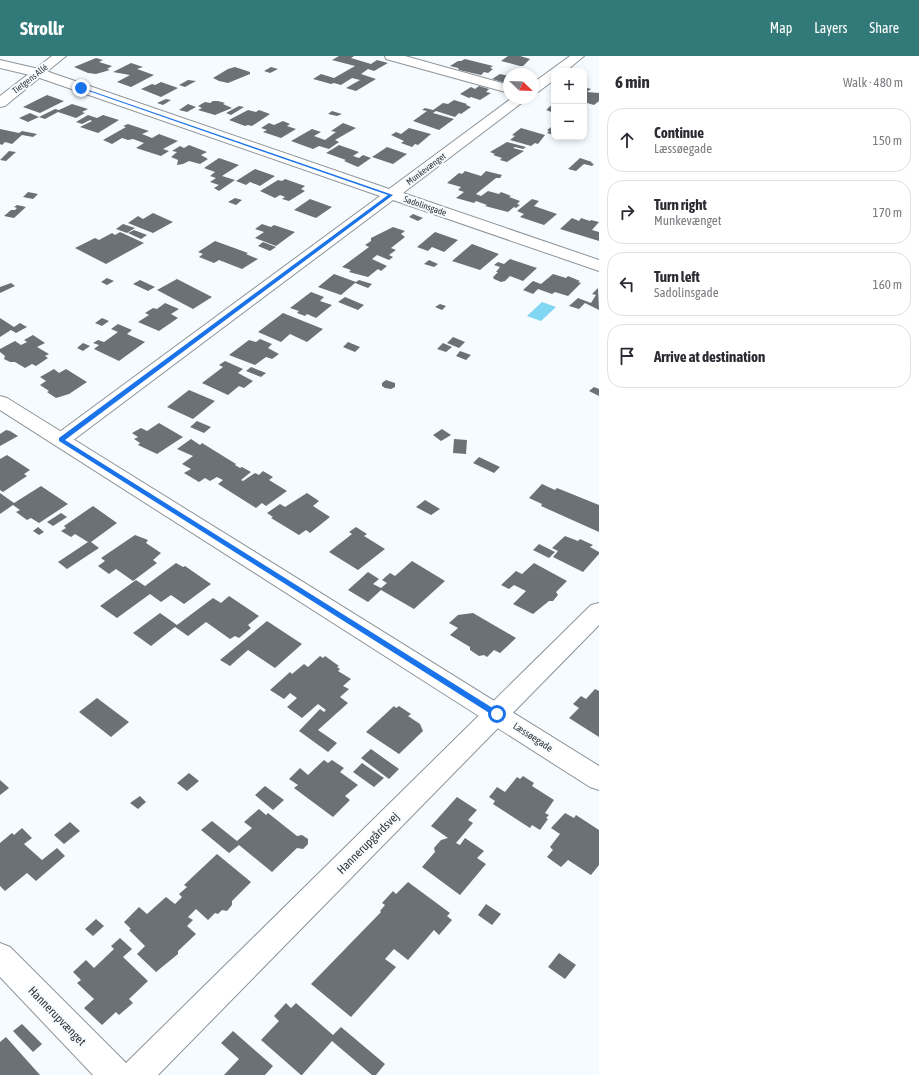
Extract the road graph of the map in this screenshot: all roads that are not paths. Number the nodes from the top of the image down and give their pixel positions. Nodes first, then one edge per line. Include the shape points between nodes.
1 (60, 56) edge
2 (391, 56) edge
3 (578, 56) edge
4 (0, 64) edge
5 (562, 68) edge
6 (38, 73) junction
7 (551, 76) edge
8 (539, 85) edge
9 (503, 87) edge
10 (0, 103) edge
11 (513, 104) edge
12 (391, 195) junction
13 (599, 266) edge
14 (0, 402) edge
15 (61, 440) junction
16 (599, 611) edge
17 (497, 714) junction
18 (599, 779) edge
19 (0, 957) edge
20 (115, 1075) edge
21 (136, 1075) edge

1 - 6 street, Tietgens Allé
2 - 9 street
3 - 5 street
4 - 6 street, Sadolinsgade
6 - 10 street, Tietgens Allé
6 - 12 street, Sadolinsgade
7 - 8 street
11 - 12 street, Munkevænget
12 - 13 street, Sadolinsgade
12 - 15 street, Munkevænget
14 - 15 street, Læssøegade
15 - 17 street, Læssøegade
16 - 17 street, Hannerupgårdsvej
17 - 18 street, Læssøegade
17 - 21 street, Hannerupgårdsvej
19 - 20 street, Hannerupvænget

